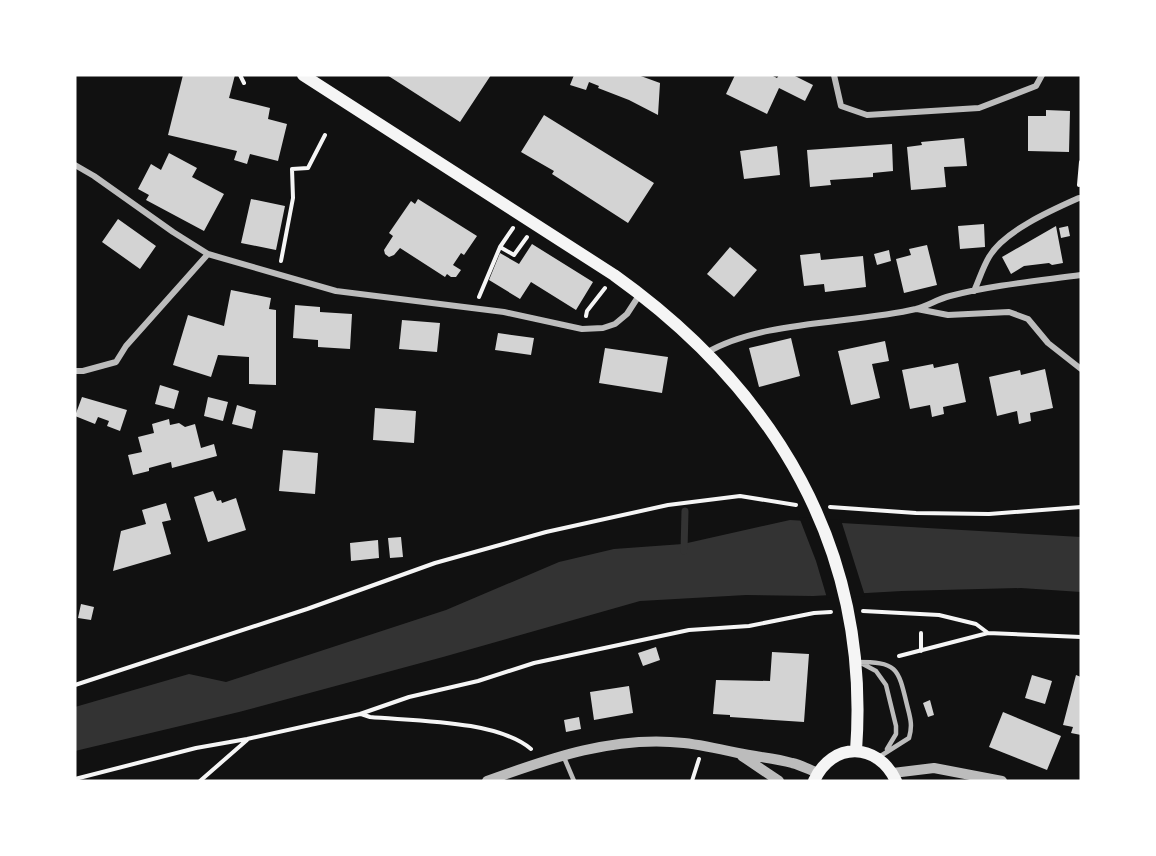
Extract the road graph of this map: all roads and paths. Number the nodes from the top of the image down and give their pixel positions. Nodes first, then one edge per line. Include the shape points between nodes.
1 (240, 75) edge
2 (303, 75) edge
3 (834, 75) edge
4 (1042, 75) edge
5 (244, 83) dead end
6 (325, 135) dead end
7 (1081, 162) edge
8 (75, 165) edge
9 (1079, 198) joint
10 (513, 227) dead end
11 (527, 236) dead end
12 (500, 247) junction
13 (208, 254) junction
14 (279, 274) junction
15 (1081, 275) edge
16 (606, 287) dead end
17 (974, 291) junction
18 (640, 294) junction
19 (473, 308) junction
20 (917, 309) junction
21 (582, 329) junction
22 (706, 353) junction
23 (1081, 369) edge
24 (75, 370) edge
25 (801, 505) dead end
26 (824, 507) dead end
27 (1081, 507) edge
28 (861, 611) dead end
29 (838, 612) dead end
30 (921, 633) dead end
31 (988, 633) junction
32 (1081, 637) edge
33 (921, 651) junction
34 (906, 656) dead end
35 (856, 662) junction
36 (75, 685) edge
37 (360, 714) junction
38 (247, 740) junction
39 (856, 751) junction
40 (739, 754) junction
41 (563, 755) junction
42 (882, 755) junction
43 (540, 762) junction
44 (697, 765) dead end
45 (816, 777) edge
46 (894, 777) edge
47 (981, 777) junction
48 (75, 779) edge
49 (200, 781) edge
50 (488, 781) edge
51 (574, 781) edge
52 (692, 781) edge
53 (779, 781) edge
54 (964, 781) edge
55 (1002, 781) edge

1 - 5 path
2 - 18 main road
3 - 4 street via 841,106 867,115 979,108 1036,86
6 - 14 path via 308,168 292,169 293,198
7 - 9 path
8 - 13 street
9 - 17 street via 999,245 990,255
10 - 12 path
11 - 12 path via 514,255
12 - 19 path
13 - 14 street
13 - 24 street via 116,362
14 - 19 street via 336,291
15 - 17 street
16 - 21 path via 587,311
17 - 20 street
18 - 21 street via 615,324
18 - 22 main road
19 - 21 street
20 - 22 street via 767,332 726,342
20 - 23 street via 948,315 1009,312 1028,319 1048,343
22 - 35 main road via 761,416 808,490 830,542
25 - 36 path via 740,496 668,505 546,532 435,563
26 - 27 path via 989,514
28 - 31 path via 939,615 976,624
29 - 37 path via 749,626 689,630 546,660
30 - 33 path
31 - 32 path
31 - 33 path
33 - 34 path
35 - 39 main road
35 - 42 lane via 876,671 886,685 896,734
35 - 42 lane via 878,662 900,675 912,726 909,738
37 - 38 path
37 - 43 path via 488,729 530,747
38 - 48 path via 196,748
38 - 49 path
39 - 42 main road
39 - 45 main road via 830,759
40 - 41 street via 681,742 646,742 617,743
40 - 45 street via 794,763
40 - 53 street
41 - 43 street
41 - 51 lane
42 - 46 main road
43 - 50 street
44 - 52 path
46 - 47 street via 934,768
47 - 54 street
47 - 55 street

